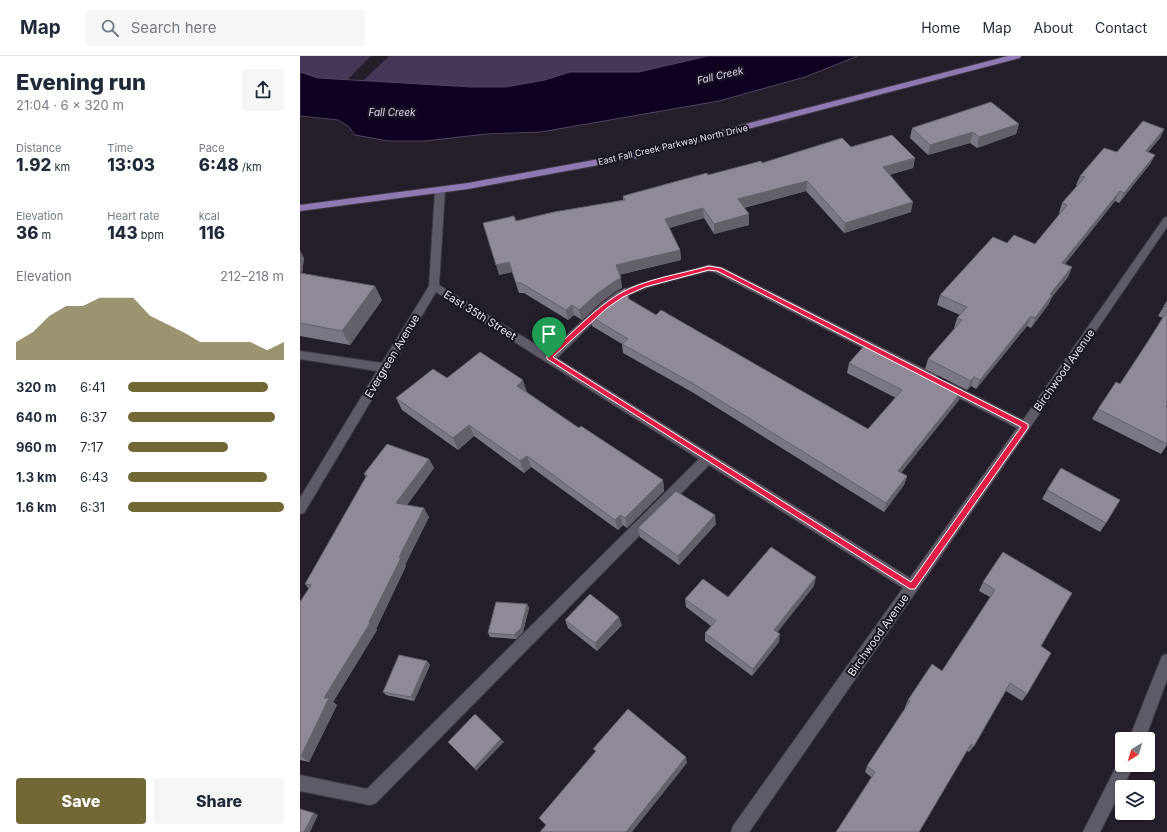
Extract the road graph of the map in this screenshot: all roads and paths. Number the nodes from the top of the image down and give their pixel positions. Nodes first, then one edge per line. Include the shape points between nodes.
1 (1017, 56) edge
2 (440, 190) junction
3 (300, 208) edge
4 (1167, 220) edge
5 (434, 286) junction
6 (300, 356) edge
7 (549, 358) junction
8 (385, 368) junction
9 (1025, 426) junction
10 (708, 458) junction
11 (300, 509) edge
12 (912, 586) junction
13 (1167, 661) edge
14 (1140, 732) edge
15 (1122, 772) edge
16 (300, 783) edge
17 (739, 832) edge
18 (1091, 832) edge

1 - 2 main road, East Fall Creek Parkway North Drive via 637,155
2 - 3 main road, East Fall Creek Parkway North Drive
2 - 5 street, Evergreen Avenue
4 - 9 street, Birchwood Avenue
5 - 7 street, East 35th Street
5 - 8 street, Evergreen Avenue
6 - 8 street
7 - 9 street via 621,295 643,286 709,268 719,270
7 - 10 street, East 35th Street
8 - 11 street, Evergreen Avenue
9 - 12 street, Birchwood Avenue
10 - 12 street, East 35th Street
10 - 16 street via 370,797
12 - 17 street, Birchwood Avenue
13 - 14 street
15 - 18 street

